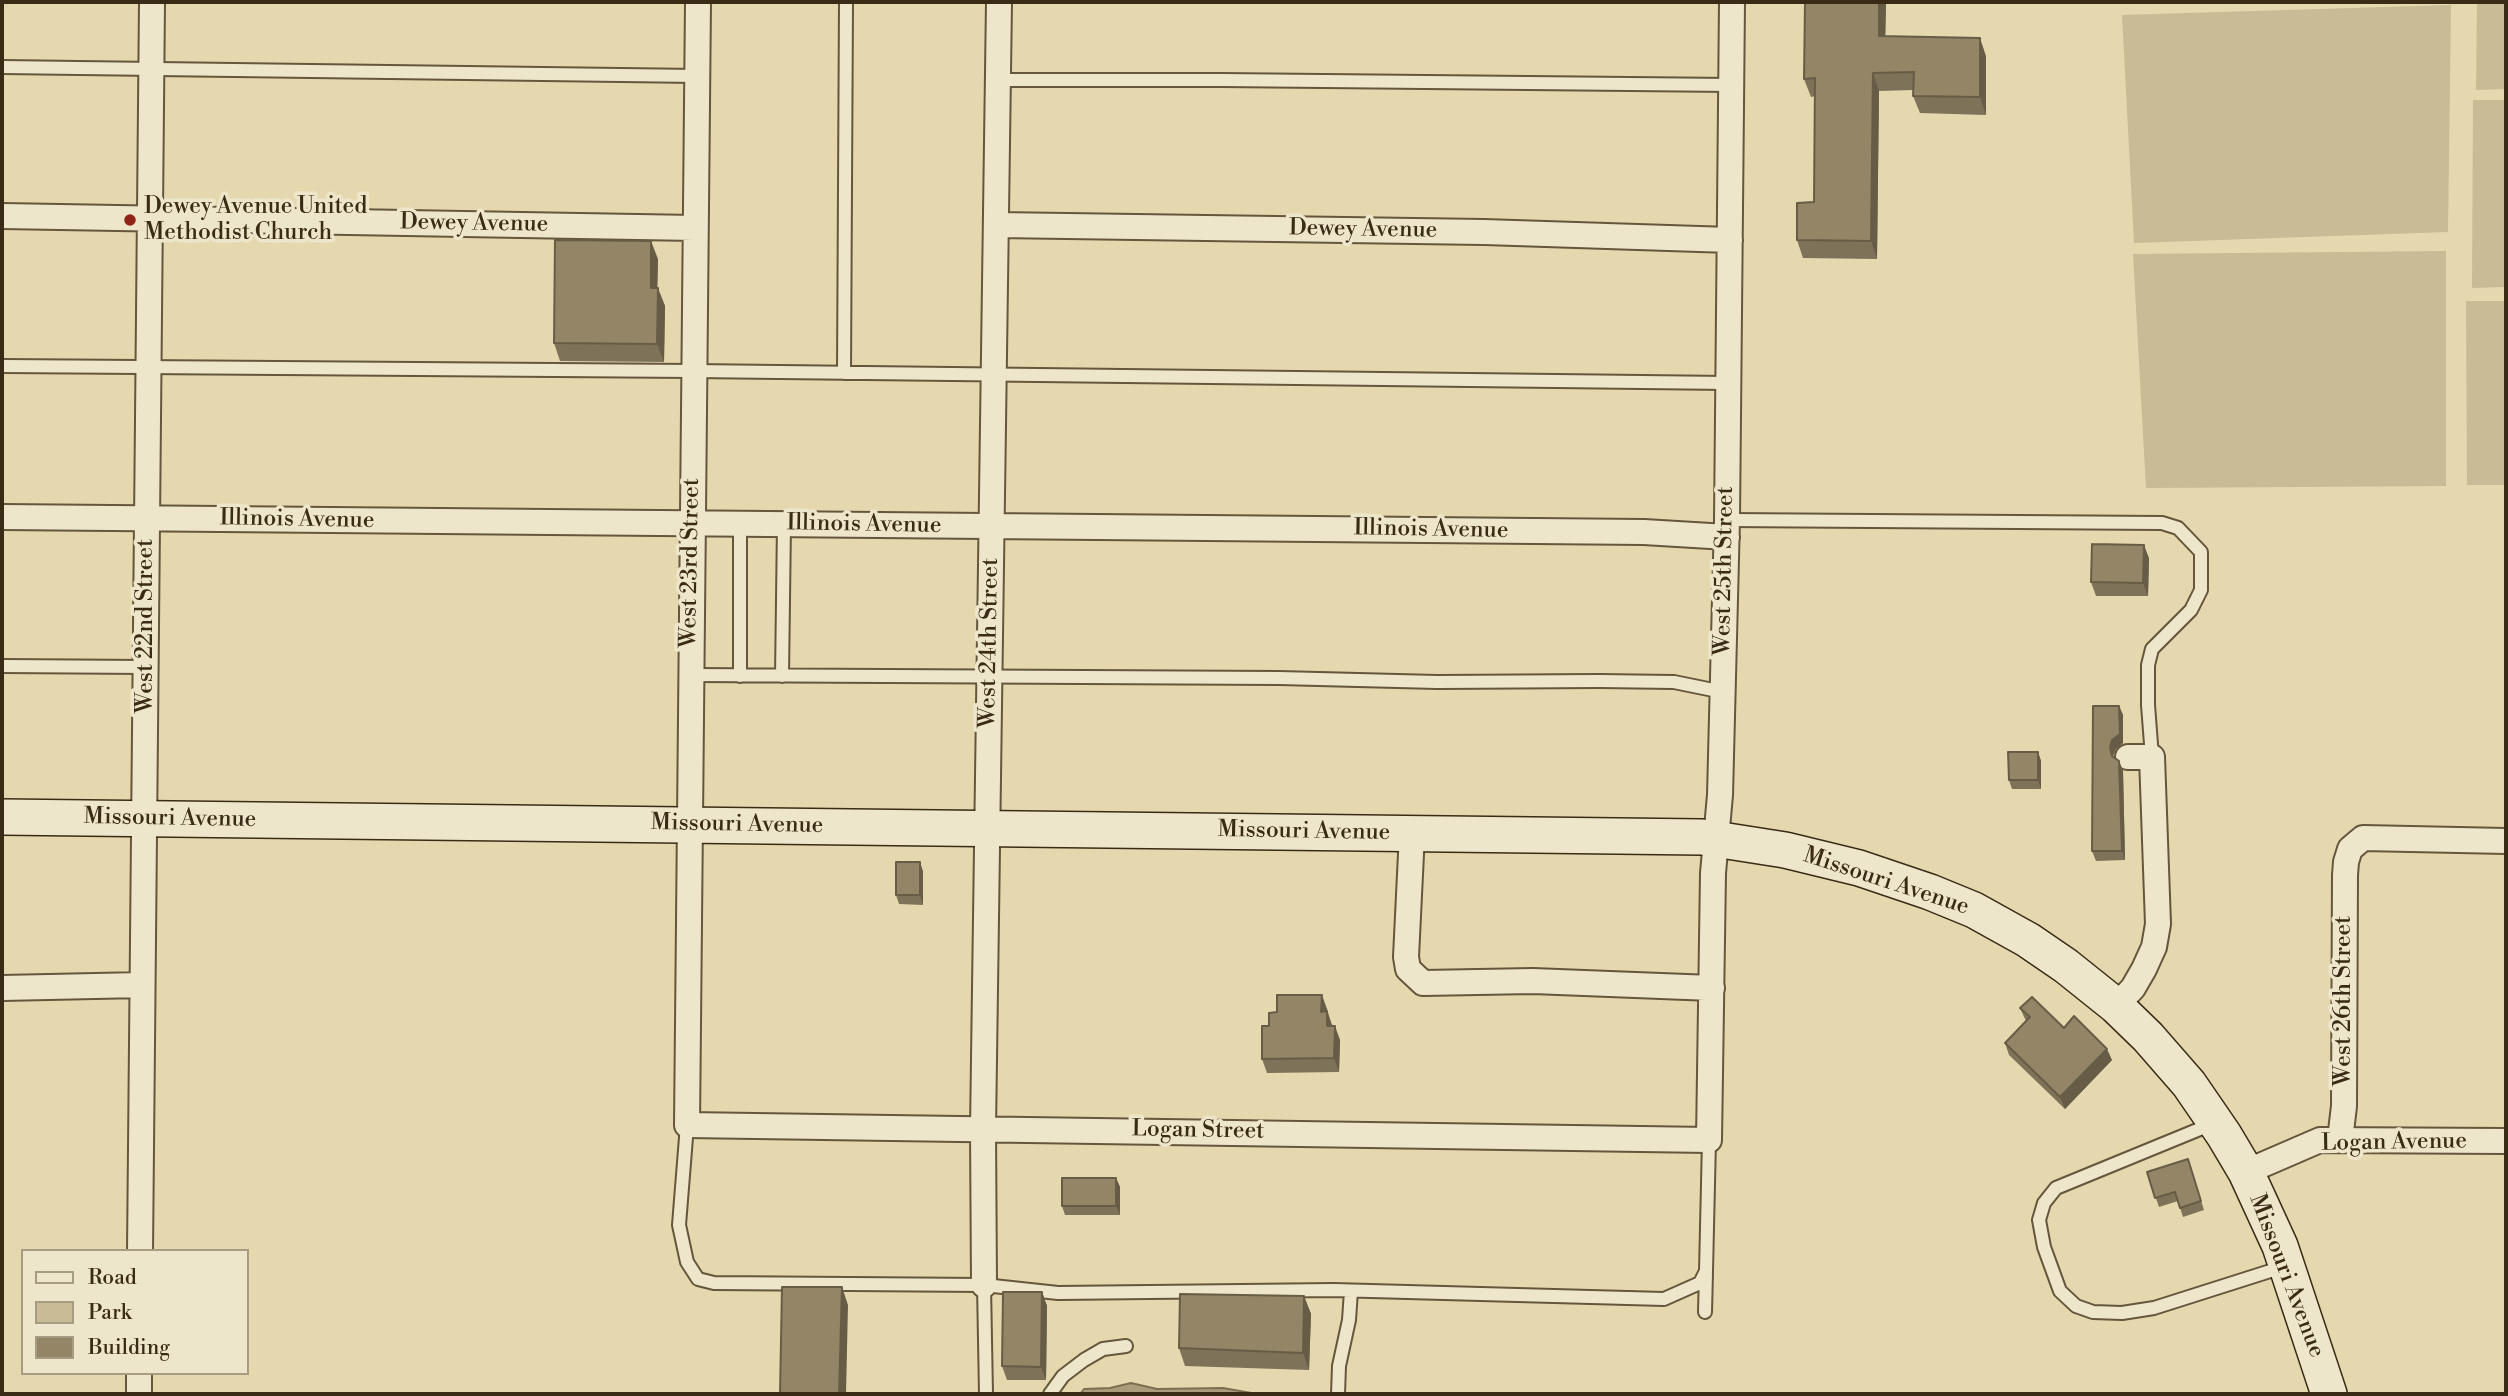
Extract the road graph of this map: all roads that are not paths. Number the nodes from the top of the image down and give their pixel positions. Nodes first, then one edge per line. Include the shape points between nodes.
1 (152, 2) edge
2 (698, 2) edge
3 (846, 2) edge
4 (999, 2) edge
5 (1732, 2) edge
6 (2, 67) edge
7 (152, 69) junction
8 (698, 76) junction
9 (998, 80) junction
10 (1732, 85) junction
11 (2, 216) edge
12 (149, 218) junction
13 (997, 225) junction
14 (695, 228) junction
15 (1730, 240) junction
16 (2, 366) edge
17 (148, 368) junction
18 (693, 371) junction
19 (844, 373) junction
20 (994, 374) junction
21 (1728, 383) junction
22 (2, 517) edge
23 (147, 518) junction
24 (692, 524) junction
25 (740, 524) junction
26 (785, 524) junction
27 (992, 527) junction
28 (1727, 528) junction
29 (2, 666) edge
30 (146, 667) junction
31 (690, 675) junction
32 (740, 676) junction
33 (782, 676) junction
34 (990, 677) junction
35 (1723, 692) junction
36 (2140, 757) joint
37 (2, 817) edge
38 (145, 818) junction
39 (689, 824) junction
40 (988, 828) junction
41 (1412, 833) junction
42 (1716, 839) junction
43 (2506, 841) edge
44 (142, 985) junction
45 (2, 988) edge
46 (1712, 988) junction
47 (2116, 1006) junction
48 (2216, 1123) junction
49 (687, 1125) junction
50 (983, 1129) junction
51 (1709, 1140) junction
52 (2340, 1140) junction
53 (2506, 1141) edge
54 (2246, 1172) junction
55 (140, 1249) edge
56 (2286, 1266) junction
57 (1706, 1272) junction
58 (984, 1285) junction
59 (1352, 1291) junction
60 (1705, 1312) dead end
61 (1126, 1346) dead end
62 (139, 1375) edge
63 (139, 1394) edge
64 (986, 1394) edge
65 (1050, 1394) edge
66 (1338, 1394) edge
67 (2329, 1394) edge

1 - 7 street, West 22nd Street
2 - 8 street, West 23rd Street
3 - 19 lane
4 - 9 street, West 24th Street
5 - 10 street, West 25th Street
6 - 7 lane
7 - 8 lane
7 - 12 street, West 22nd Street
8 - 14 street, West 23rd Street
9 - 10 lane
9 - 13 street, West 24th Street
10 - 15 street, West 25th Street
11 - 12 street, Dewey Avenue
12 - 14 street, Dewey Avenue
12 - 17 street, West 22nd Street
13 - 15 street, Dewey Avenue
13 - 20 street, West 24th Street
14 - 18 street, West 23rd Street
15 - 21 street, West 25th Street
16 - 17 lane
17 - 18 lane
17 - 23 street, West 22nd Street
18 - 19 lane
18 - 24 street, West 23rd Street
19 - 20 lane
20 - 21 lane
20 - 27 street, West 24th Street
21 - 28 street, West 25th Street
22 - 23 street, Illinois Avenue
23 - 24 street, Illinois Avenue
23 - 30 street, West 22nd Street
24 - 25 street, Illinois Avenue
24 - 31 street, West 23rd Street
25 - 26 street, Illinois Avenue
25 - 32 lane
26 - 27 street, Illinois Avenue
26 - 33 lane
27 - 28 street, Illinois Avenue via 1644,532
27 - 34 street, West 24th Street
28 - 35 street, West 25th Street
28 - 36 lane via 2162,523 2178,528 2201,552 2201,590 2191,610 2152,649
29 - 30 lane
30 - 38 street, West 22nd Street
31 - 32 lane
31 - 39 street, West 23rd Street
32 - 33 lane
33 - 34 lane
34 - 35 lane via 1674,682
34 - 40 street, West 24th Street
35 - 42 street, West 25th Street
36 - 47 street via 2158,924 2144,969
37 - 38 street, Missouri Avenue
38 - 39 street, Missouri Avenue
38 - 44 street, West 22nd Street
39 - 40 street, Missouri Avenue
39 - 49 street, West 23rd Street
40 - 41 street, Missouri Avenue
40 - 50 street, West 24th Street
41 - 42 street, Missouri Avenue
41 - 46 street via 1406,957 1408,969 1423,983 1533,981
42 - 46 street, West 25th Street
42 - 47 street, Missouri Avenue via 1858,868 1974,910 2028,940
43 - 52 street, West 26th Street via 2363,838 2350,849 2346,862
44 - 45 street
44 - 55 street, West 22nd Street
46 - 51 street, West 25th Street
47 - 48 street, Missouri Avenue via 2189,1084
48 - 54 street, Missouri Avenue
48 - 56 lane via 2056,1188 2044,1203 2039,1220 2060,1291 2076,1306 2122,1313 2154,1308
49 - 50 street, Logan Street
49 - 58 lane via 679,1224 687,1262 698,1279 714,1283
50 - 51 street, Logan Street
50 - 58 street, West 24th Street
51 - 57 lane
52 - 53 street, Logan Avenue
52 - 54 street, Logan Avenue via 2320,1140
54 - 56 street, Missouri Avenue
56 - 67 street, Missouri Avenue
57 - 59 lane via 1700,1283 1664,1299
57 - 60 lane
58 - 59 lane via 1058,1293
58 - 64 lane
59 - 66 lane
61 - 65 lane via 1103,1349 1084,1360 1063,1376
62 - 63 street

